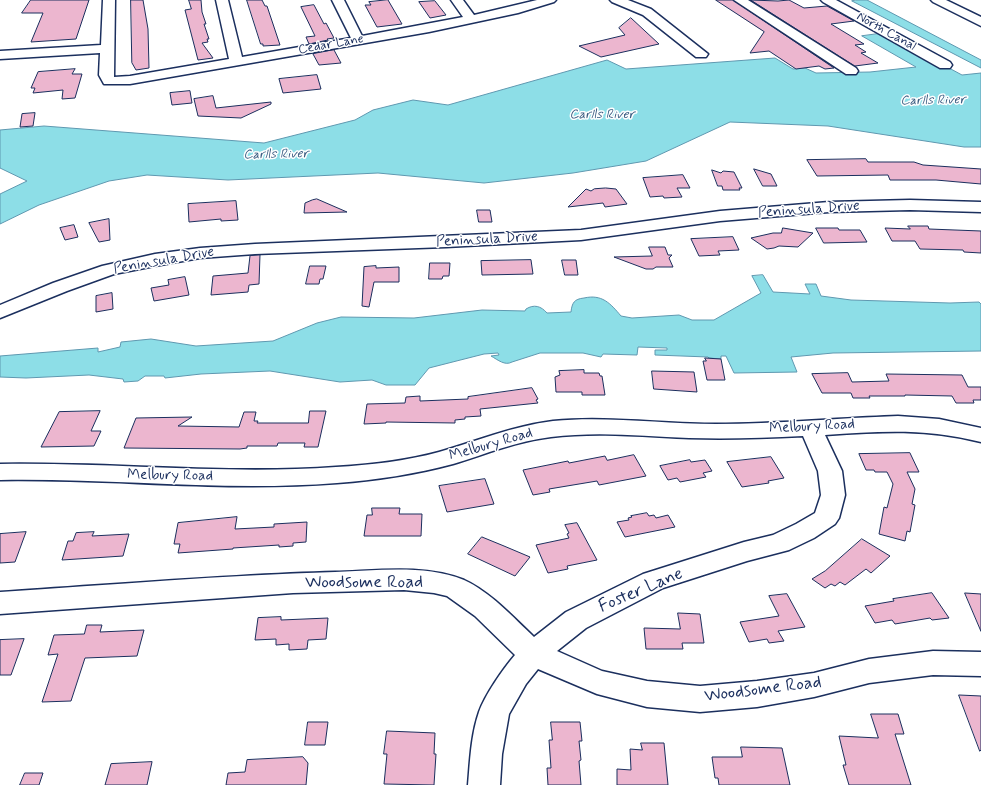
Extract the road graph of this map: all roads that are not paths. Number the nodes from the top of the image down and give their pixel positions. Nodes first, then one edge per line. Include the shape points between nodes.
1 (109, 0) edge
2 (222, 0) edge
3 (338, 0) edge
4 (457, 0) edge
5 (550, 0) edge
6 (616, 0) edge
7 (740, 0) edge
8 (827, 0) edge
9 (937, 0) edge
10 (471, 19) junction
11 (981, 22) edge
12 (358, 40) junction
13 (107, 48) junction
14 (701, 54) dead end
15 (0, 55) edge
16 (236, 61) junction
17 (945, 65) dead end
18 (851, 71) dead end
19 (981, 208) edge
20 (0, 312) edge
21 (811, 428) junction
22 (981, 435) edge
23 (0, 472) edge
24 (0, 603) edge
25 (533, 654) junction
26 (981, 664) edge
27 (484, 785) edge

1 - 13 street
2 - 16 street
3 - 12 street
4 - 10 street
5 - 10 street, Cedar Lane
6 - 14 street via 647,12
7 - 18 street
8 - 17 street, North Canal
9 - 11 street
10 - 12 street, Cedar Lane
12 - 16 street, Cedar Lane
13 - 15 street
13 - 16 street, Cedar Lane via 106,75 109,81 130,80
19 - 20 street, Peninsula Drive via 910,205 829,206 720,216 581,235 200,253 109,270
21 - 22 street, Melbury Road via 897,422 957,428
21 - 23 street, Melbury Road via 714,431 567,427 529,433 443,459 337,475 171,476
21 - 25 street, Foster Lane via 830,471 833,495 826,518 780,543 653,581 576,620
24 - 25 street, Woodsome Road via 293,583 404,580 455,588 485,608
25 - 26 street, Woodsome Road via 597,682 647,694 700,699 757,694 912,666
25 - 27 street, Foster Lane via 516,675 494,712 486,754

